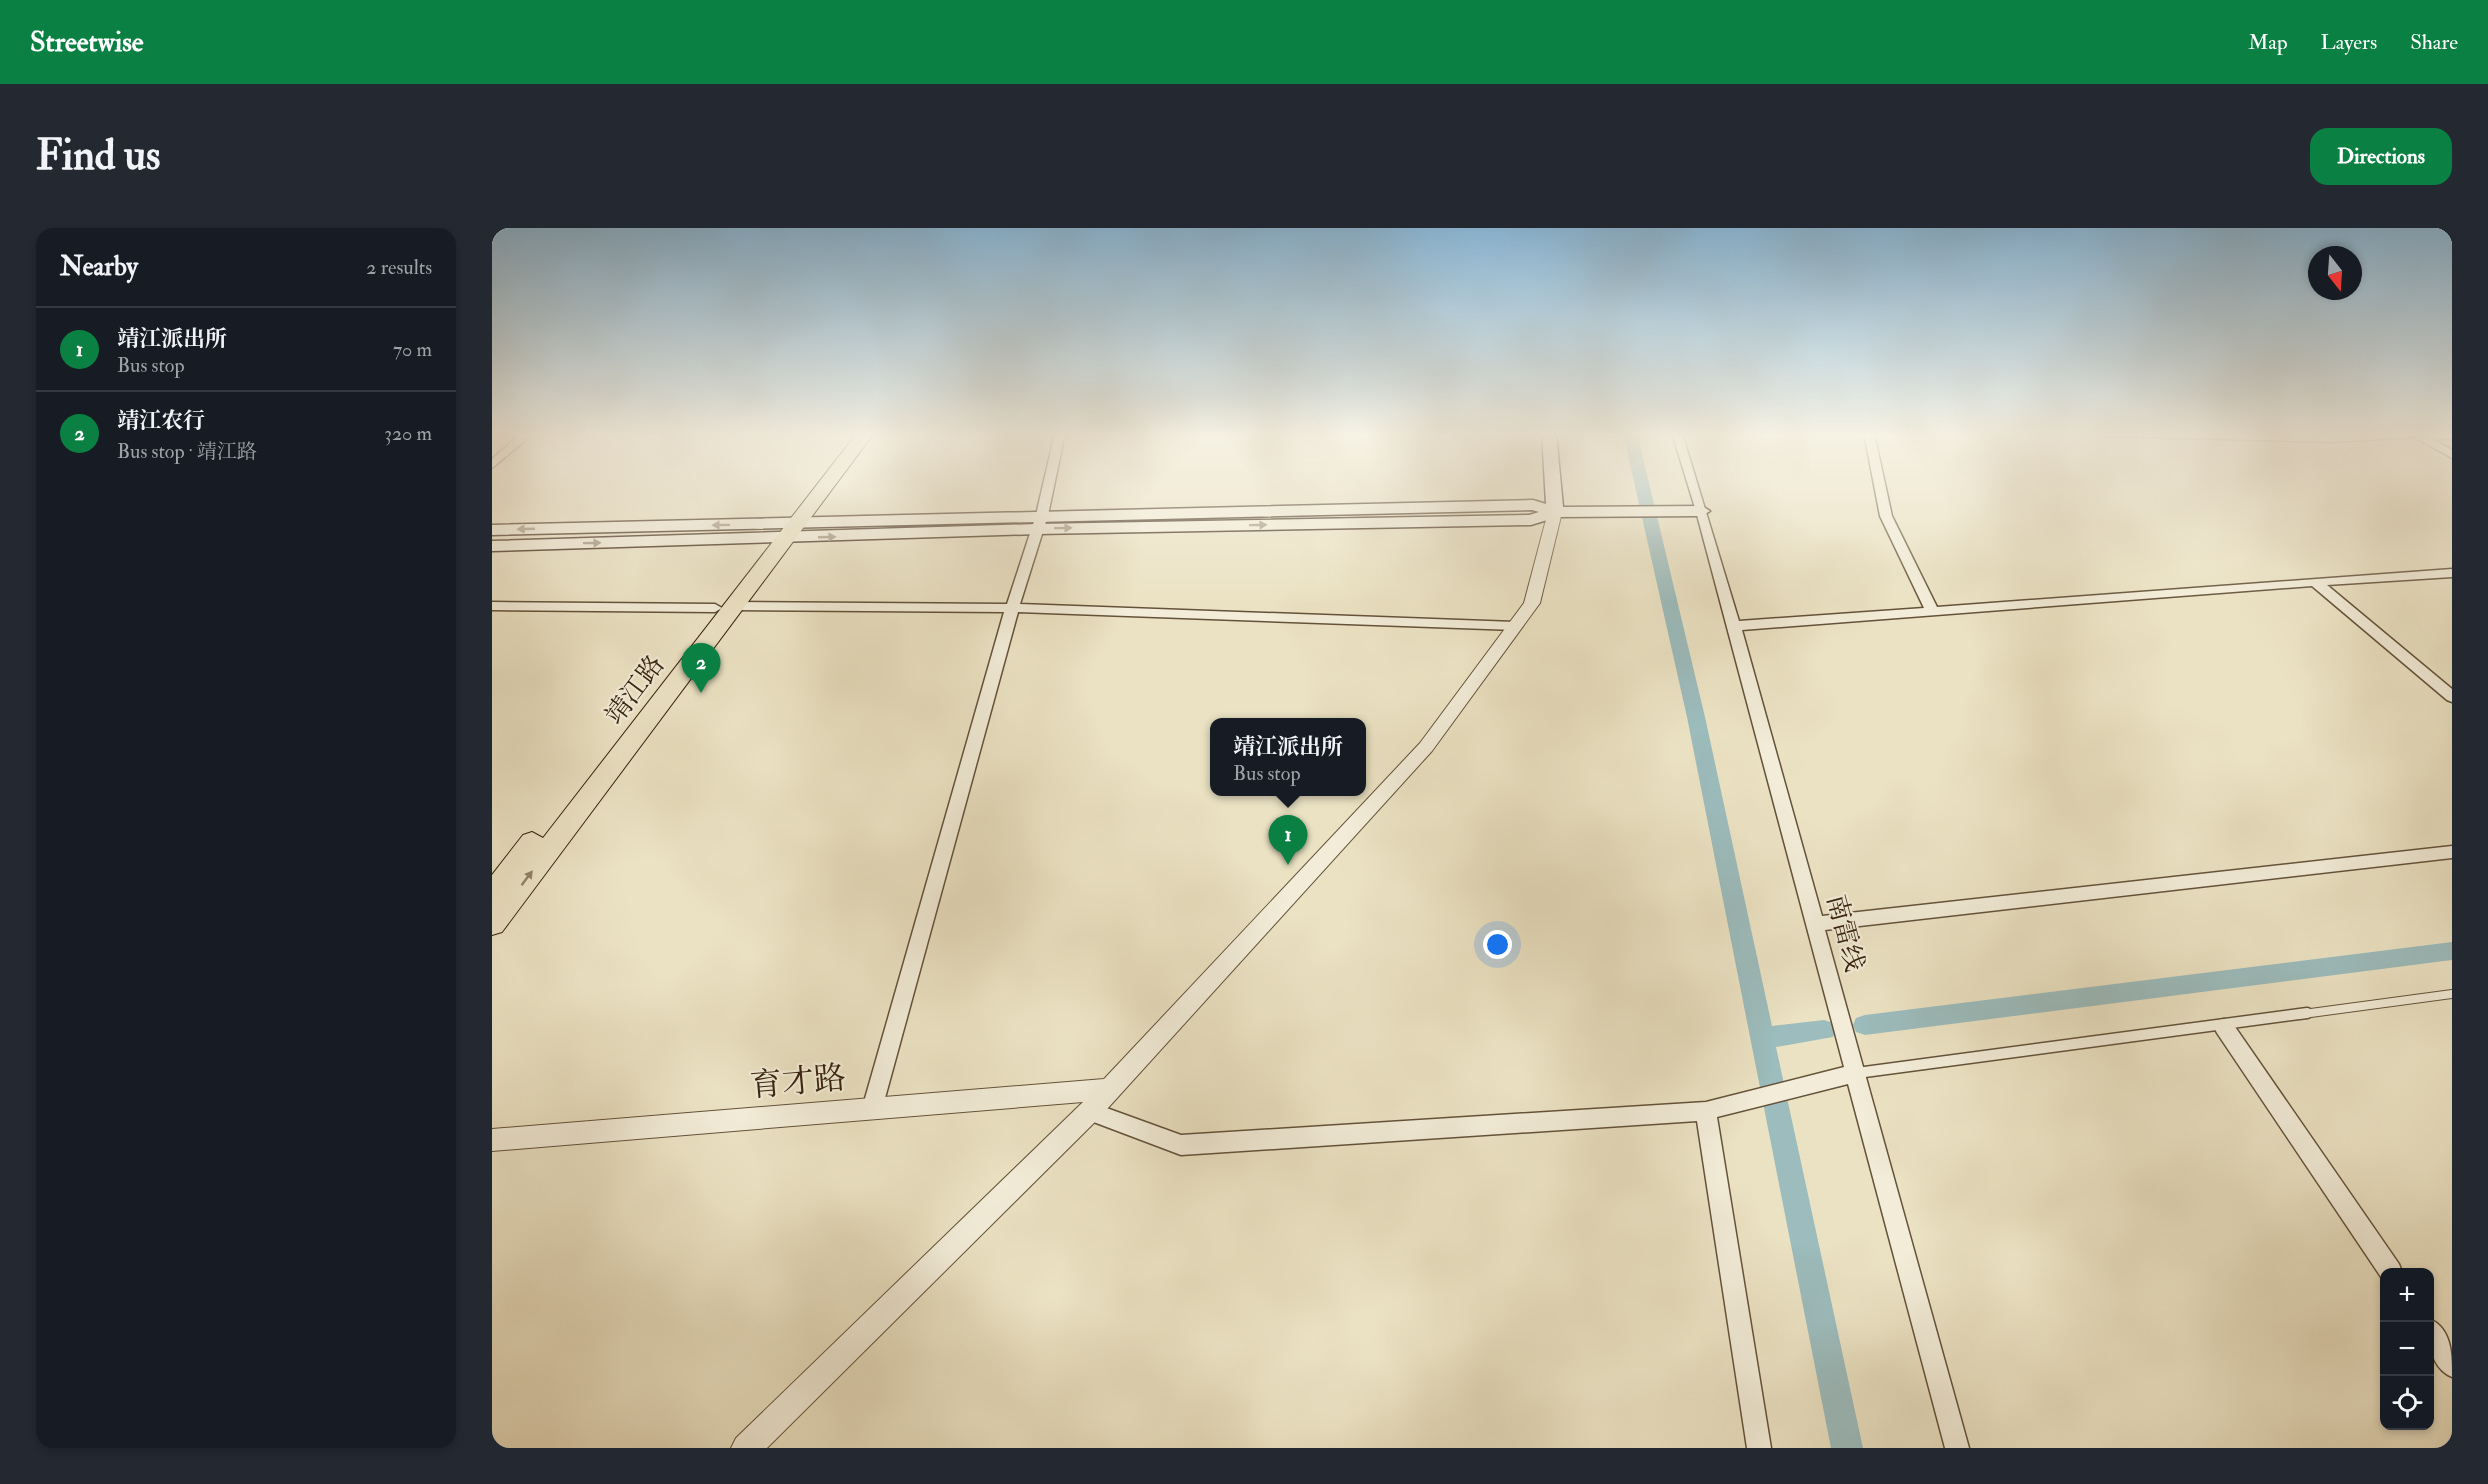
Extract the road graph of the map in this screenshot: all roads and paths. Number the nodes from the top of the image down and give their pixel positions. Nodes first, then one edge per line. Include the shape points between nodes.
1 (812, 490) edge
2 (818, 490) edge
3 (1047, 490) edge
4 (1554, 490) edge
5 (1695, 490) edge
6 (1881, 490) edge
7 (1702, 511) junction
8 (1555, 512) junction
9 (1040, 522) junction
10 (492, 530) edge
11 (783, 532) junction
12 (492, 546) edge
13 (2452, 573) edge
14 (2315, 582) junction
15 (492, 606) edge
16 (725, 607) junction
17 (1012, 608) junction
18 (1933, 612) junction
19 (1515, 626) junction
20 (1734, 626) junction
21 (2452, 697) edge
22 (2452, 852) edge
23 (492, 894) edge
24 (492, 924) edge
25 (1816, 924) junction
26 (2452, 994) edge
27 (2224, 1026) junction
28 (1857, 1073) junction
29 (1110, 1089) junction
30 (872, 1109) junction
31 (1714, 1109) junction
32 (1090, 1111) junction
33 (492, 1140) edge
34 (2388, 1268) edge
35 (2434, 1337) edge
36 (2452, 1365) edge
37 (746, 1448) edge
38 (1759, 1448) edge
39 (1957, 1448) edge

1 - 11 main road, 靖江路
2 - 11 main road, 靖江路
3 - 9 street
4 - 8 main road
5 - 7 street, 南雷线
6 - 18 street via 1886,516
7 - 8 main road
7 - 20 street, 南雷线
8 - 9 main road via 1532,520
8 - 19 street via 1532,603
9 - 11 main road
9 - 17 street
11 -> 10 main road
12 -> 11 main road
11 - 16 main road, 靖江路
13 - 14 street
14 - 18 street
14 - 21 street
15 - 16 street
16 - 17 street
16 - 23 main road, 靖江路
24 -> 16 main road, 靖江路
17 - 19 street
17 - 30 street
18 - 20 street
19 - 29 street via 1426,747
20 - 25 street, 南雷线
22 - 25 street
25 - 28 street, 南雷线
26 - 27 lane
27 - 28 lane
27 - 34 street
28 - 31 street
28 - 39 street, 南雷线
29 - 30 street, 育才路
29 - 32 street
30 - 33 street, 育才路
31 - 32 street via 1180,1144
31 - 38 street
32 - 37 street
35 - 36 street

